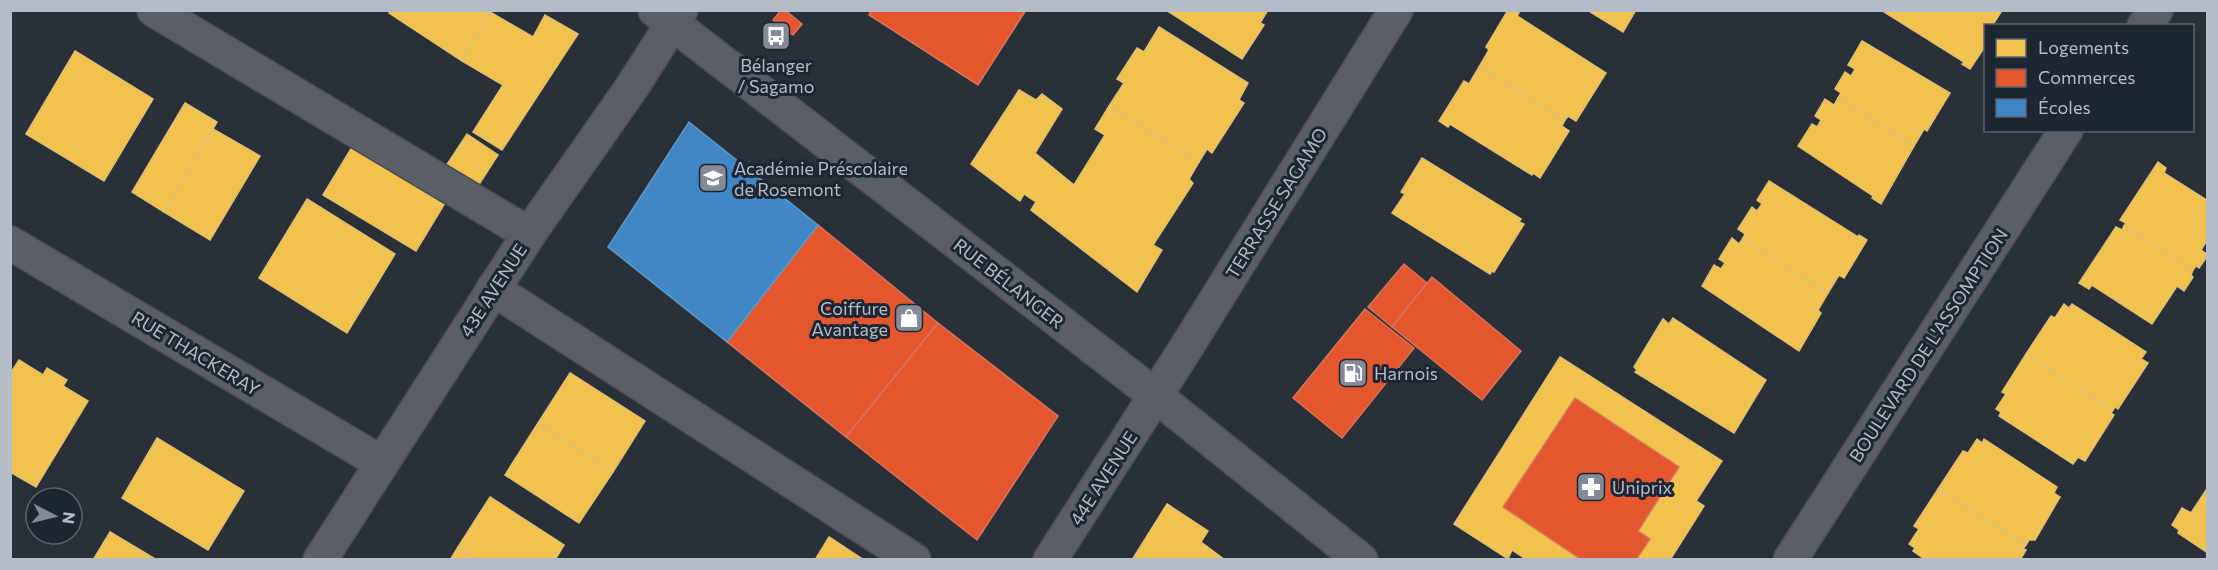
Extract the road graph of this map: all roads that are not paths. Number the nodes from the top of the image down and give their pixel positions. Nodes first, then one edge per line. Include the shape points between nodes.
1 (154, 10) edge
2 (1396, 10) edge
3 (2157, 10) edge
4 (669, 15) edge
5 (2146, 24) edge
6 (2065, 132) edge
7 (529, 234) junction
8 (10, 243) edge
9 (493, 289) junction
10 (1156, 396) junction
11 (382, 463) junction
12 (320, 560) edge
13 (914, 560) edge
14 (1050, 560) edge
15 (1361, 560) edge
16 (1790, 560) edge

1 - 7 street
2 - 10 street, TERRASSE SAGAMO
3 - 5 street
4 - 7 street, 43E AVENUE via 632,87
4 - 10 street, RUE BÉLANGER
6 - 16 street, BOULEVARD DE L'ASSOMPTION
7 - 9 street, 43E AVENUE
8 - 11 street, RUE THACKERAY
9 - 11 street, 43E AVENUE
9 - 13 street
10 - 14 street, 44E AVENUE
10 - 15 street, RUE BÉLANGER
11 - 12 street, 43E AVENUE

